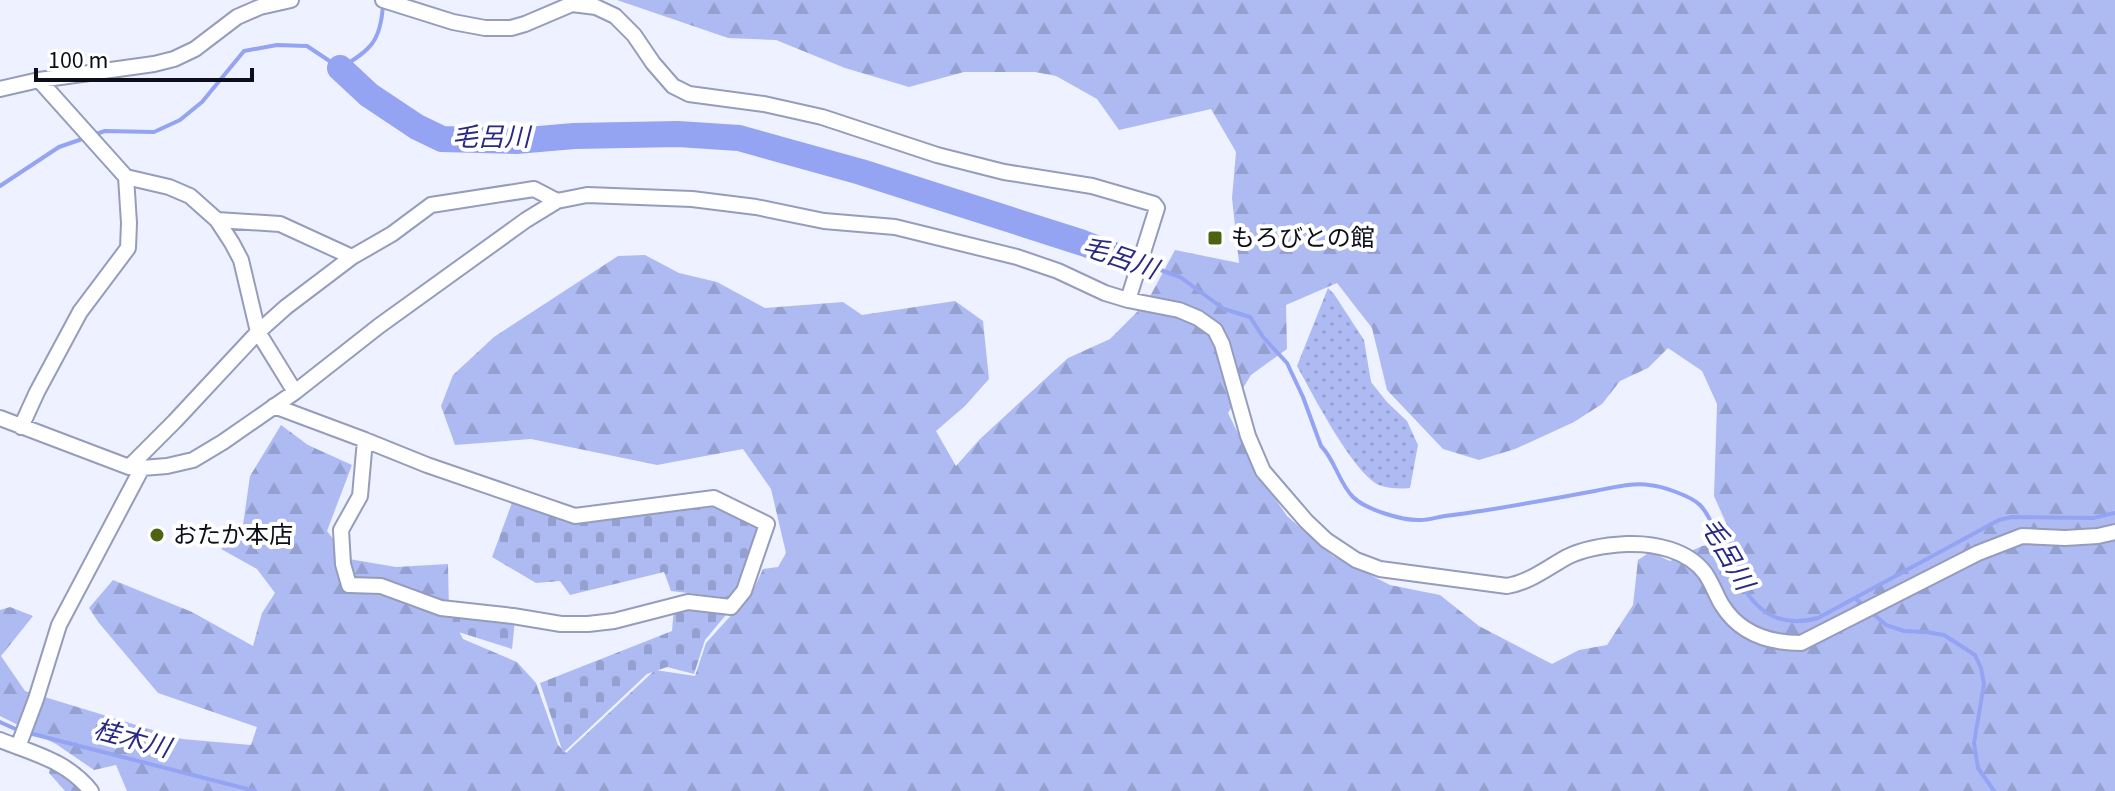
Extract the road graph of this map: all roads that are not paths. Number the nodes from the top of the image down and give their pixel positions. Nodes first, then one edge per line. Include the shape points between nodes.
1 (291, 0) edge
2 (383, 0) edge
3 (39, 80) junction
4 (0, 89) edge
5 (126, 177) junction
6 (557, 201) junction
7 (217, 220) junction
8 (352, 257) junction
9 (1130, 296) junction
10 (258, 332) junction
11 (295, 392) junction
12 (274, 406) junction
13 (0, 418) edge
14 (21, 427) junction
15 (365, 440) junction
16 (136, 467) junction
17 (2115, 532) edge
18 (0, 740) edge
19 (19, 744) junction
20 (91, 791) edge

1 - 3 street via 237,17 174,59
2 - 9 street via 485,28 511,28 572,4 596,7 615,16 673,86 689,94 822,117 937,155 1154,204
3 - 4 street
3 - 5 street
5 - 7 street via 190,196
5 - 14 street via 128,248 80,312
6 - 8 street via 534,189 438,203
6 - 9 street via 587,195 692,199 895,227 1017,257 1105,293
6 - 11 street
7 - 8 street via 280,224
7 - 10 street via 241,260
8 - 10 street
9 - 17 street via 1179,310 1215,330 1263,471 1326,540 1380,569 1507,586 1598,547 1650,545 1676,551 1704,572 1739,626 1779,643 1801,643 2022,536
10 - 11 street
10 - 16 street
11 - 12 street
12 - 15 street
12 - 16 street via 193,460
13 - 14 street
14 - 16 street
15 - 15 street via 575,516 714,498 767,524 744,591 731,607 688,602 614,621 575,624 441,608 381,586 349,585 341,530 360,496
16 - 19 street via 59,625
18 - 19 street
19 - 20 street via 59,762

